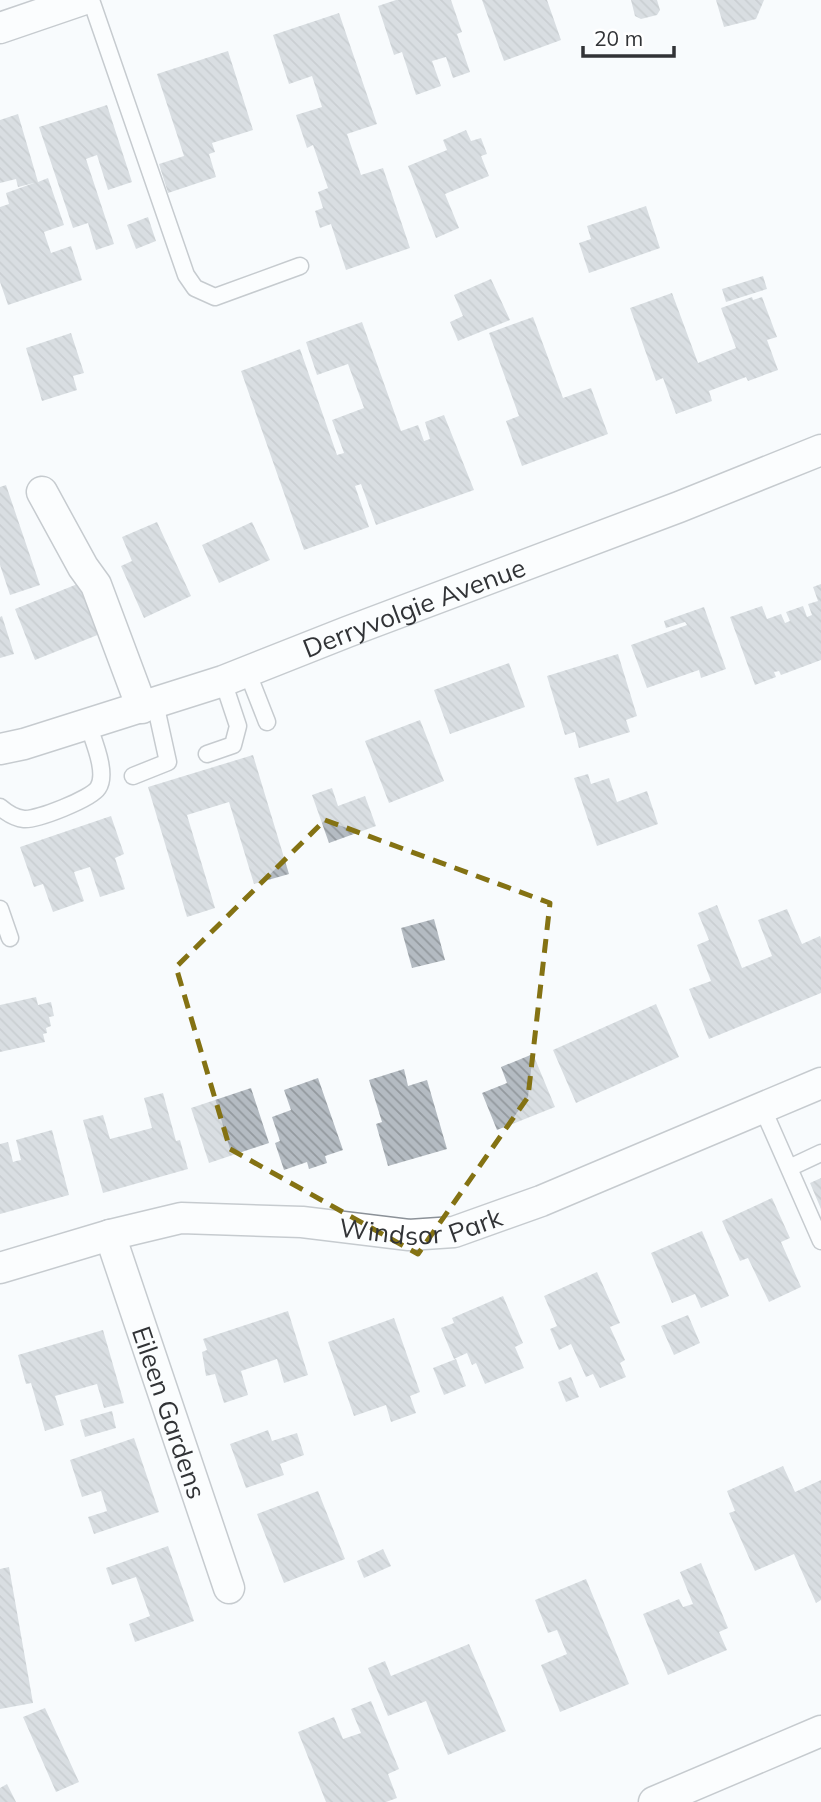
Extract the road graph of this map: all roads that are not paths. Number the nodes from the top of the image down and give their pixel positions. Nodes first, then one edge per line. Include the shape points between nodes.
1 (82, 0) edge
2 (91, 0) edge
3 (0, 28) edge
4 (300, 266) dead end
5 (821, 450) edge
6 (42, 492) dead end
7 (235, 676) junction
8 (149, 706) junction
9 (267, 722) dead end
10 (88, 724) junction
11 (0, 749) edge
12 (206, 754) dead end
13 (133, 776) dead end
14 (0, 807) edge
15 (0, 909) edge
16 (9, 938) dead end
17 (821, 1083) edge
18 (762, 1107) junction
19 (821, 1153) edge
20 (789, 1168) junction
21 (110, 1236) junction
22 (821, 1241) edge
23 (0, 1268) edge
24 (229, 1588) dead end
25 (821, 1731) edge
26 (654, 1802) edge

1 - 3 street
2 - 4 lane via 195,288 215,298
5 - 7 street, Derryvolgie Avenue
6 - 8 street via 96,585
7 - 8 street, Derryvolgie Avenue
7 - 9 lane
7 - 12 lane via 238,726 233,746
8 - 10 street, Derryvolgie Avenue
8 - 13 lane via 168,762
10 - 11 street, Derryvolgie Avenue
10 - 14 lane via 98,754 99,788 86,799 26,820
15 - 16 lane
17 - 18 street, Windsor Park
18 - 20 lane
18 - 21 street, Windsor Park via 541,1201 454,1232 409,1235 302,1222 181,1218
19 - 20 lane
20 - 22 lane
21 - 23 street, Windsor Park
21 - 24 street, Eileen Gardens
25 - 26 street

